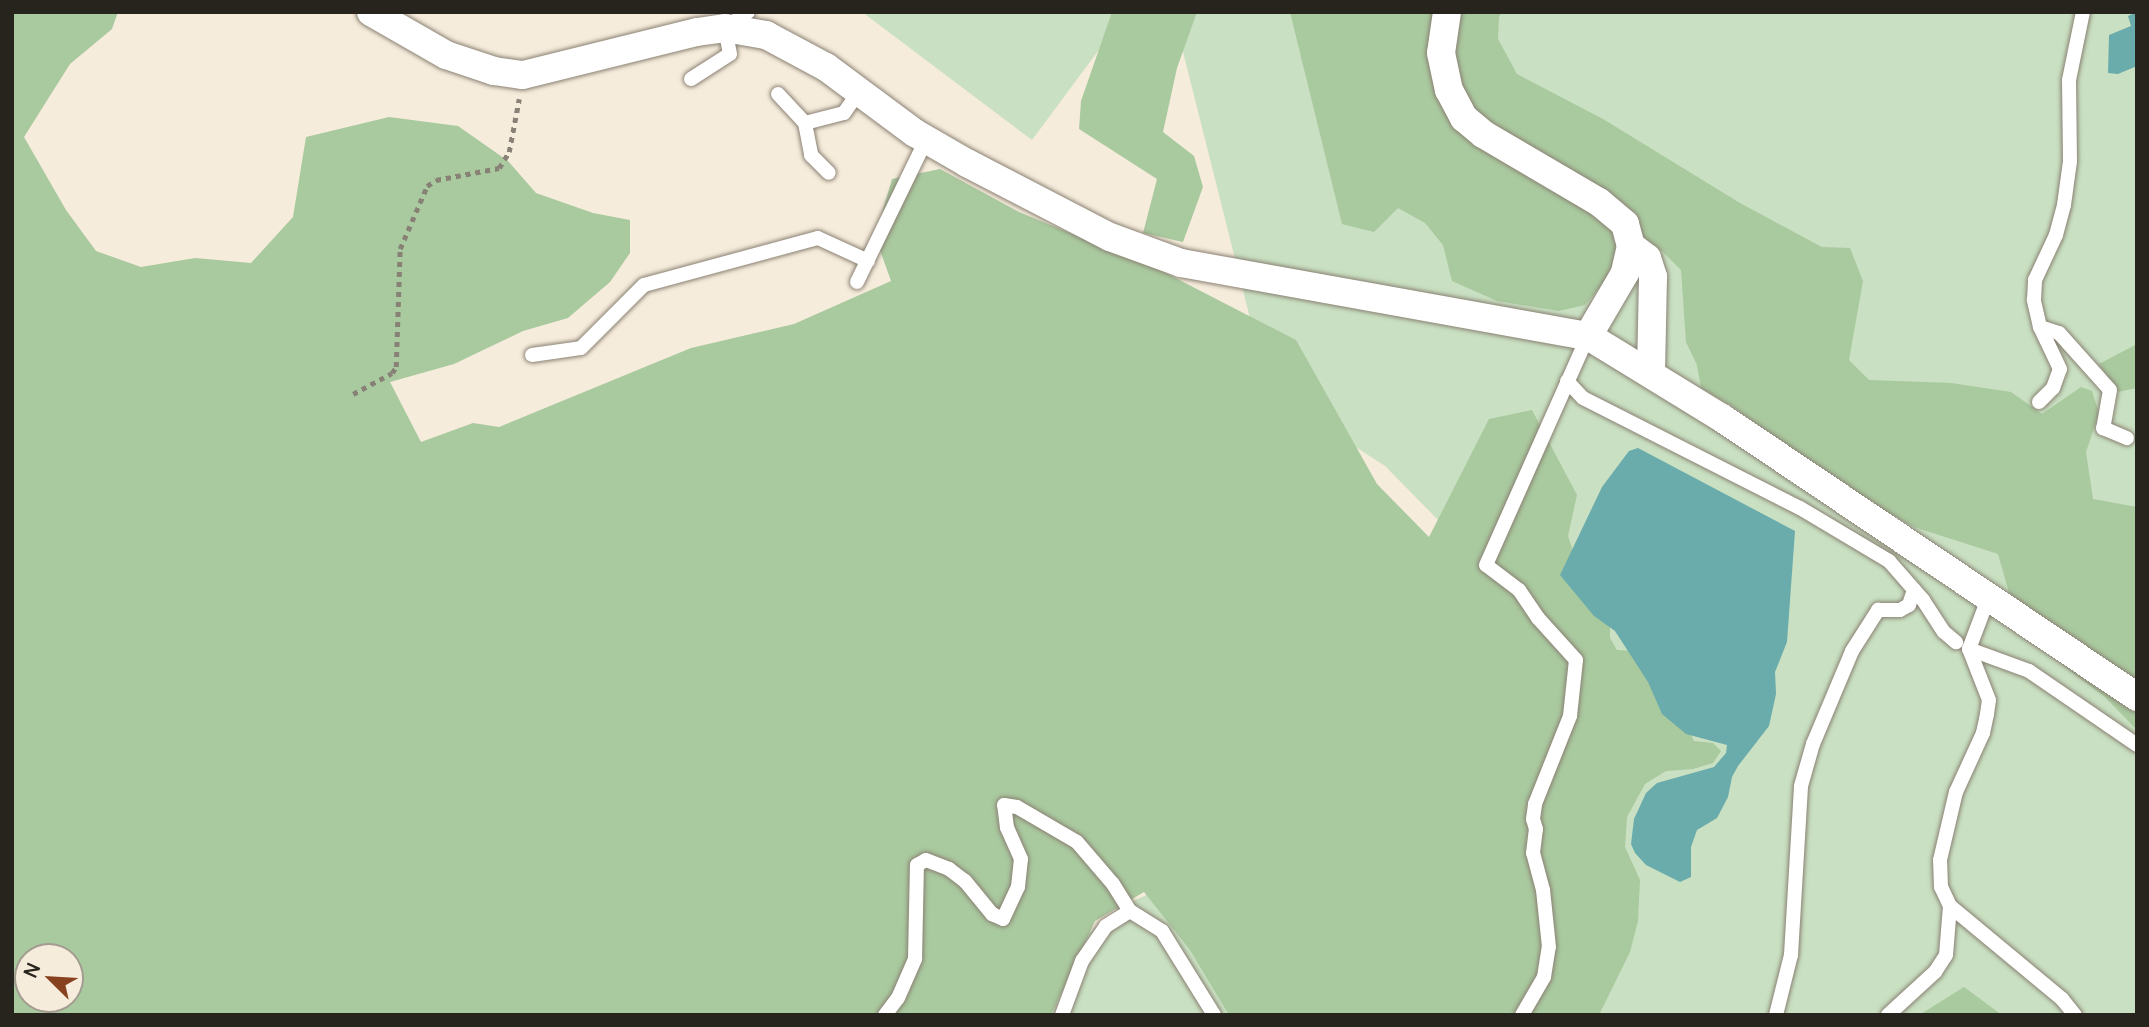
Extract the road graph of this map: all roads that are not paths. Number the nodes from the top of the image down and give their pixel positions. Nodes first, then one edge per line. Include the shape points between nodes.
1 (371, 12) edge
2 (1447, 12) edge
3 (2083, 12) edge
4 (737, 20) edge
5 (691, 79) dead end
6 (860, 90) junction
7 (778, 94) dead end
8 (804, 123) junction
9 (926, 140) junction
10 (829, 173) dead end
11 (1631, 246) junction
12 (868, 261) junction
13 (857, 282) dead end
14 (2040, 327) junction
15 (1588, 336) junction
16 (532, 355) dead end
17 (1651, 373) junction
18 (1567, 381) junction
19 (2039, 401) dead end
20 (2127, 438) dead end
21 (1914, 590) junction
22 (1989, 596) junction
23 (1963, 645) junction
24 (2137, 697) edge
25 (2137, 745) edge
26 (1950, 906) junction
27 (1130, 911) junction
28 (885, 1015) edge
29 (1062, 1015) edge
30 (1214, 1015) edge
31 (1522, 1015) edge
32 (1776, 1015) edge
33 (1888, 1015) edge
34 (2075, 1015) edge

1 - 4 street via 446,55 523,75
2 - 11 street via 1441,53 1448,90 1464,118 1483,134 1599,202 1625,224
3 - 14 lane via 2069,80 2070,161 2064,205 2035,280
4 - 5 lane via 730,54
4 - 6 street via 745,30 775,39
6 - 8 lane via 844,113
6 - 9 street
7 - 8 lane
8 - 10 lane via 811,155
9 - 12 lane
9 - 15 street via 1110,237 1181,263
11 - 15 street via 1625,273
11 - 17 street via 1647,258 1653,276
12 - 13 lane
12 - 16 lane via 818,238 645,285 581,348
14 - 19 lane via 2060,369 2053,388
14 - 20 lane via 2059,333 2110,390 2103,428
15 - 17 street
15 - 18 lane
17 - 22 street
18 - 21 lane via 1583,398 1852,538 1889,561
18 - 31 lane via 1486,565 1519,590 1576,660 1570,716 1535,804 1533,853 1543,890 1549,947 1544,977
21 - 23 lane via 1944,632
21 - 32 lane via 1909,605 1900,610 1878,610 1852,651 1813,744 1801,786 1791,955
22 - 23 lane
22 - 24 street
23 - 25 lane via 2029,671
23 - 26 lane via 1989,700 1983,733 1948,818 1940,860 1941,887
26 - 33 lane via 1946,955 1935,972
26 - 34 lane via 2062,999
27 - 28 lane via 1077,842 1017,807 1004,805 1007,828 1021,859 1018,887 1003,919 992,914 949,869 926,860 917,865 915,959 898,999
27 - 29 lane via 1106,926 1082,961
27 - 30 lane via 1161,931

